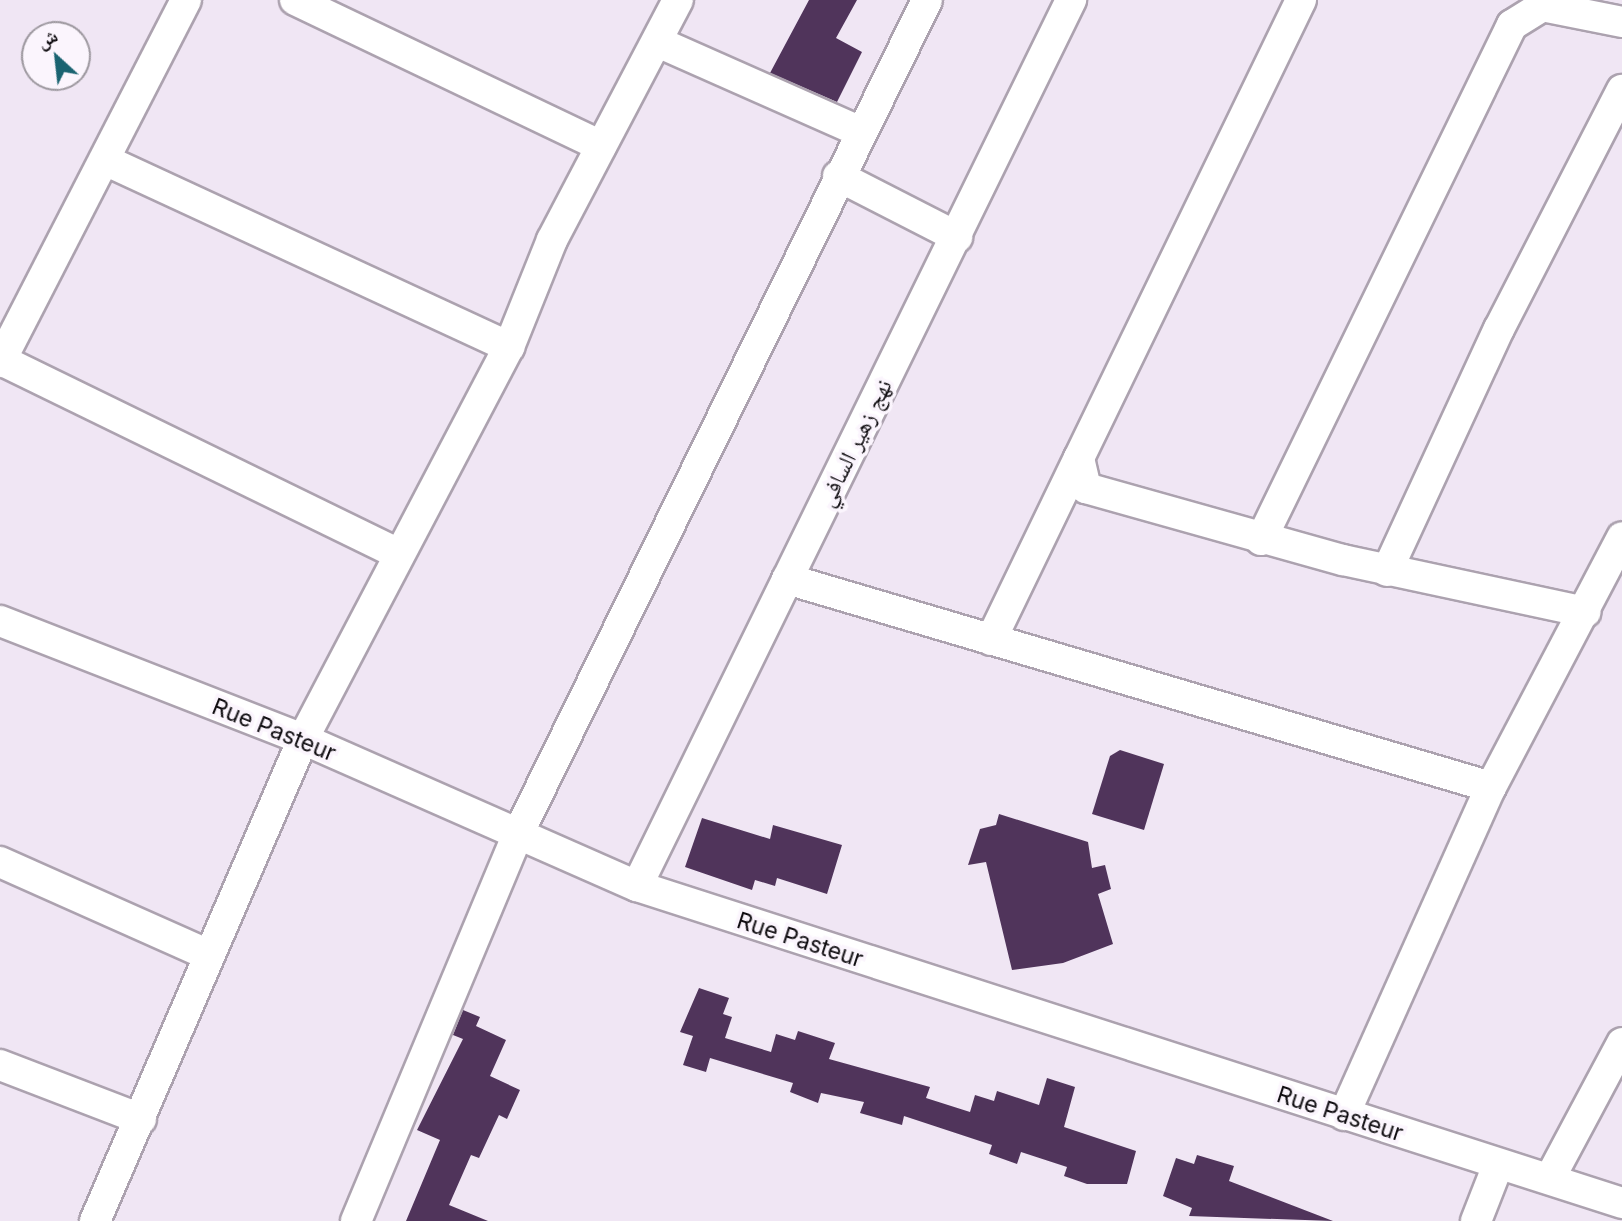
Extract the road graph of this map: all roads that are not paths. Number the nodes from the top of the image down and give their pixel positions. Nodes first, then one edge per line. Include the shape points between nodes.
1 (186, 0) edge
2 (295, 0) edge
3 (678, 0) edge
4 (927, 0) edge
5 (1072, 0) edge
6 (1301, 0) edge
7 (1622, 22) edge
8 (658, 42) junction
9 (1622, 90) edge
10 (859, 131) junction
11 (601, 146) junction
12 (109, 162) junction
13 (838, 176) junction
14 (957, 237) junction
15 (509, 347) junction
16 (1, 361) edge
17 (1079, 458) junction
18 (1622, 537) edge
19 (1261, 540) junction
20 (399, 554) junction
21 (1387, 571) junction
22 (787, 579) junction
23 (1585, 611) junction
24 (0, 621) edge
25 (991, 639) junction
26 (303, 739) junction
27 (1491, 787) junction
28 (516, 838) junction
29 (0, 862) edge
30 (637, 886) junction
31 (209, 956) junction
32 (1622, 1043) edge
33 (0, 1065) edge
34 (1344, 1115) junction
35 (141, 1119) junction
36 (1498, 1165) junction
37 (1550, 1178) junction
38 (1622, 1203) edge
39 (95, 1221) edge
40 (356, 1221) edge
41 (1476, 1221) edge

1 - 12 street
2 - 11 street
3 - 8 street
4 - 10 street
5 - 14 street, نهج زهير السافي
6 - 17 street
7 - 19 street via 1542,6 1512,25
8 - 10 street
8 - 11 street
9 - 21 street via 1499,329
10 - 13 street
11 - 15 street via 552,240
12 - 15 street
12 - 16 street
13 - 14 street
13 - 28 street
14 - 22 street, نهج زهير السافي
15 - 20 street
16 - 20 street
17 - 19 street via 1086,488
17 - 25 street
18 - 23 street
19 - 21 street
20 - 26 street
21 - 23 street
22 - 25 street
22 - 30 street, نهج زهير السافي
23 - 27 street
24 - 26 street, Rue Pasteur
25 - 27 street
26 - 28 street, Rue Pasteur
26 - 31 street
27 - 34 street
28 - 30 street, Rue Pasteur
28 - 40 street
29 - 31 street
30 - 34 street, Rue Pasteur
31 - 35 street
32 - 37 street
33 - 35 street
34 - 36 street, Rue Pasteur
35 - 39 street
36 - 37 street, Rue Pasteur
36 - 41 street
37 - 38 street, Rue Pasteur

